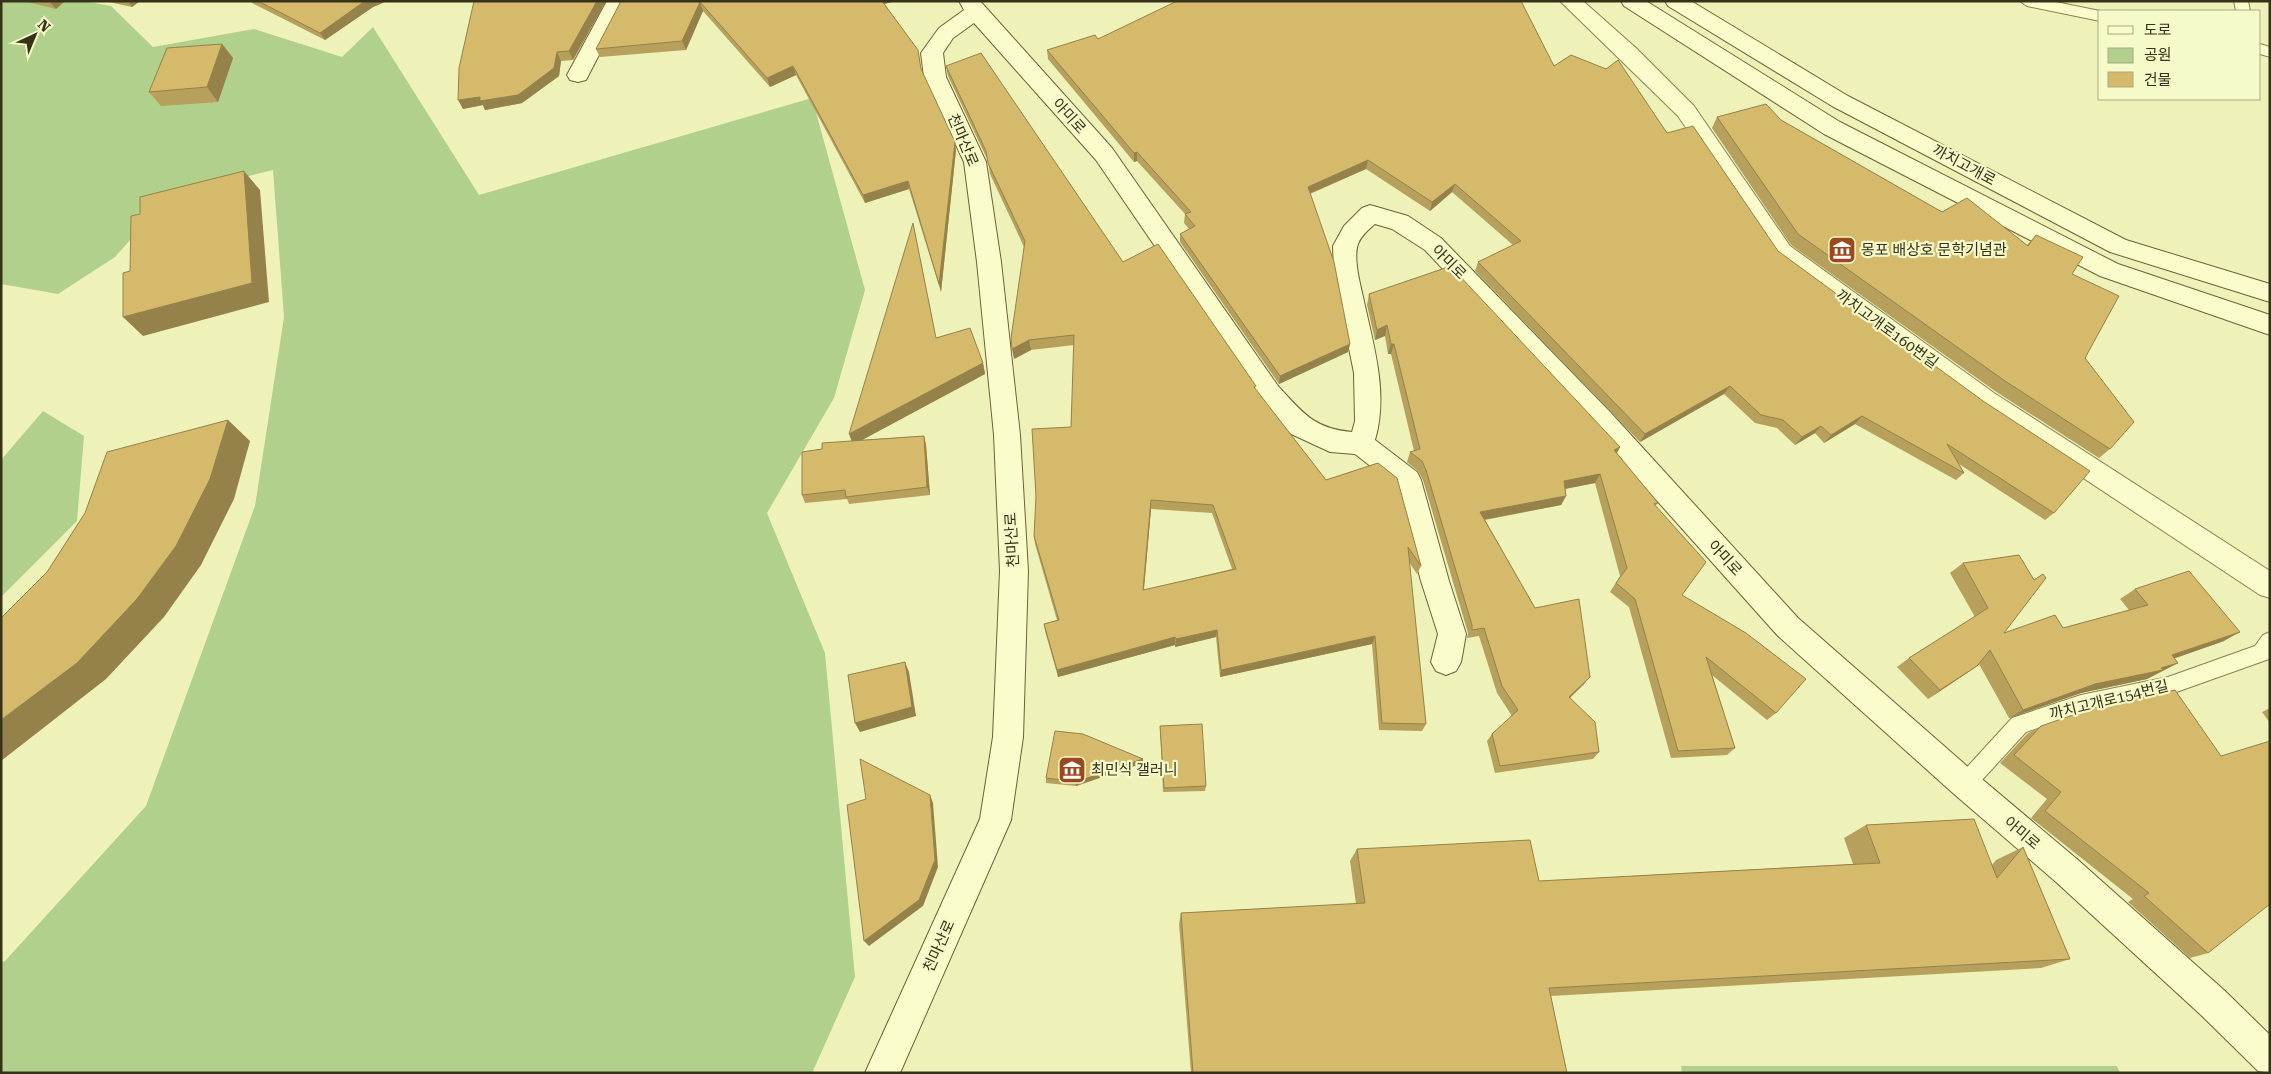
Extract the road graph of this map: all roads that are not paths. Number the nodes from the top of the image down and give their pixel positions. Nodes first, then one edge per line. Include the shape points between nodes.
1 (617, 1) edge
2 (1570, 1) edge
3 (1631, 1) edge
4 (1675, 1) edge
5 (2027, 1) edge
6 (972, 6) edge
7 (2098, 16) edge
8 (578, 75) dead end
9 (2270, 293) edge
10 (2270, 325) edge
11 (1361, 444) junction
12 (2270, 586) edge
13 (2270, 641) edge
14 (1446, 662) dead end
15 (1965, 784) junction
16 (2270, 1059) edge
17 (882, 1073) edge

1 - 8 street
2 - 12 street, 까치고개로160번길 via 1628,53 1686,112 1782,252 1985,400
3 - 10 street via 1832,128 2109,270
4 - 9 street, 까치고개로 via 1840,101 2118,246
5 - 7 lane
6 - 11 street, 아미로 via 1104,154 1269,393 1298,425 1330,441
6 - 17 street, 천마산로 via 932,53 935,77 975,162 990,262 1007,435 1014,571 1008,737 995,820
11 - 14 street via 1408,480 1452,634
11 - 15 street, 아미로 via 1368,421 1367,373 1346,274 1345,246 1352,232 1370,214 1400,222 1433,244 1601,420 1788,627
13 - 15 lane, 까치고개로154번길 via 2262,653 2168,686 2081,704 2019,725
15 - 16 street, 아미로 via 2213,1003

